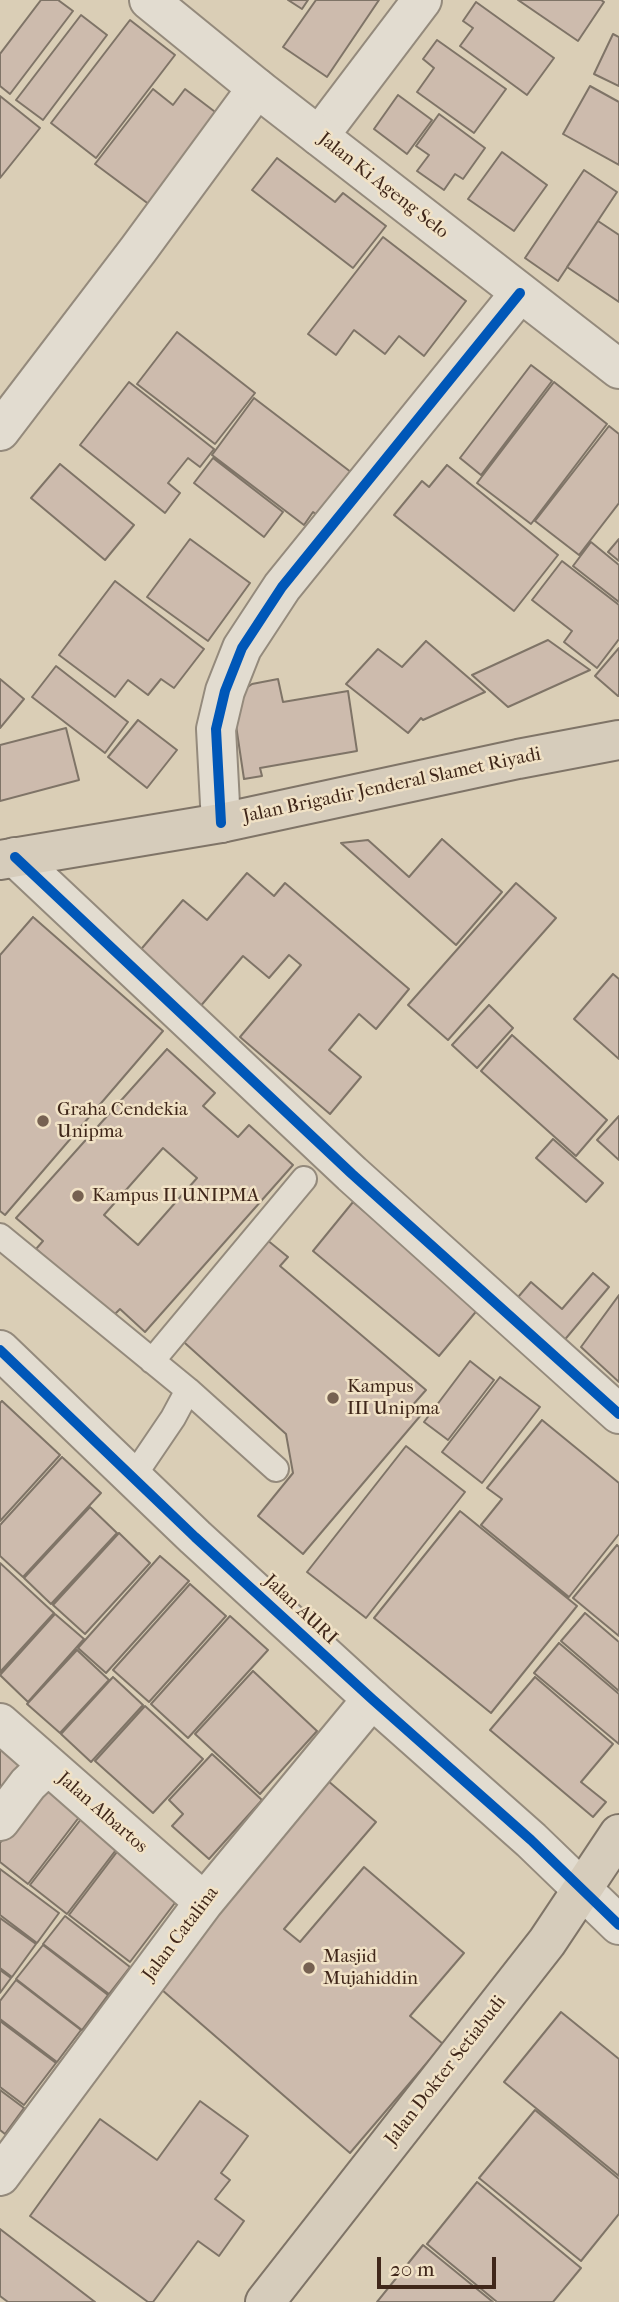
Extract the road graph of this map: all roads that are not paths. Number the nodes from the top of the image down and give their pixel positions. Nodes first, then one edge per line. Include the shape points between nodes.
1 (149, 0) edge
2 (422, 0) edge
3 (257, 88) junction
4 (319, 136) junction
5 (520, 293) junction
6 (619, 369) edge
7 (0, 431) edge
8 (619, 740) edge
9 (221, 822) junction
10 (7, 859) edge
11 (304, 1179) dead end
12 (0, 1236) edge
13 (0, 1350) edge
14 (152, 1361) junction
15 (188, 1390) junction
16 (619, 1414) edge
17 (276, 1469) dead end
18 (133, 1477) junction
19 (372, 1699) junction
20 (0, 1723) edge
21 (47, 1766) junction
22 (0, 1821) edge
23 (619, 1834) edge
24 (583, 1888) junction
25 (204, 1902) junction
26 (619, 1925) edge
27 (0, 2176) edge
28 (265, 2302) edge

1 - 3 street, Jalan Ki Ageng Selo
2 - 4 street
3 - 4 street, Jalan Ki Ageng Selo
3 - 7 street
4 - 5 street, Jalan Ki Ageng Selo
5 - 6 street, Jalan Ki Ageng Selo
5 - 9 street via 282,587 242,648 216,729
8 - 9 main road, Jalan Brigadir Jenderal Slamet Riyadi
9 - 10 main road, Jalan Brigadir Jenderal Slamet Riyadi
10 - 16 street
11 - 14 lane
12 - 14 lane
13 - 18 street, Jalan AURI
14 - 15 lane
15 - 17 lane
15 - 18 lane
18 - 19 street, Jalan AURI
19 - 24 street, Jalan AURI
19 - 25 street, Jalan Catalina
20 - 21 street, Jalan Albartos
21 - 22 street
21 - 25 street, Jalan Albartos
23 - 24 main road, Jalan Dokter Setiabudi
24 - 26 street, Jalan AURI
24 - 28 main road, Jalan Dokter Setiabudi via 547,1942
25 - 27 street, Jalan Catalina

